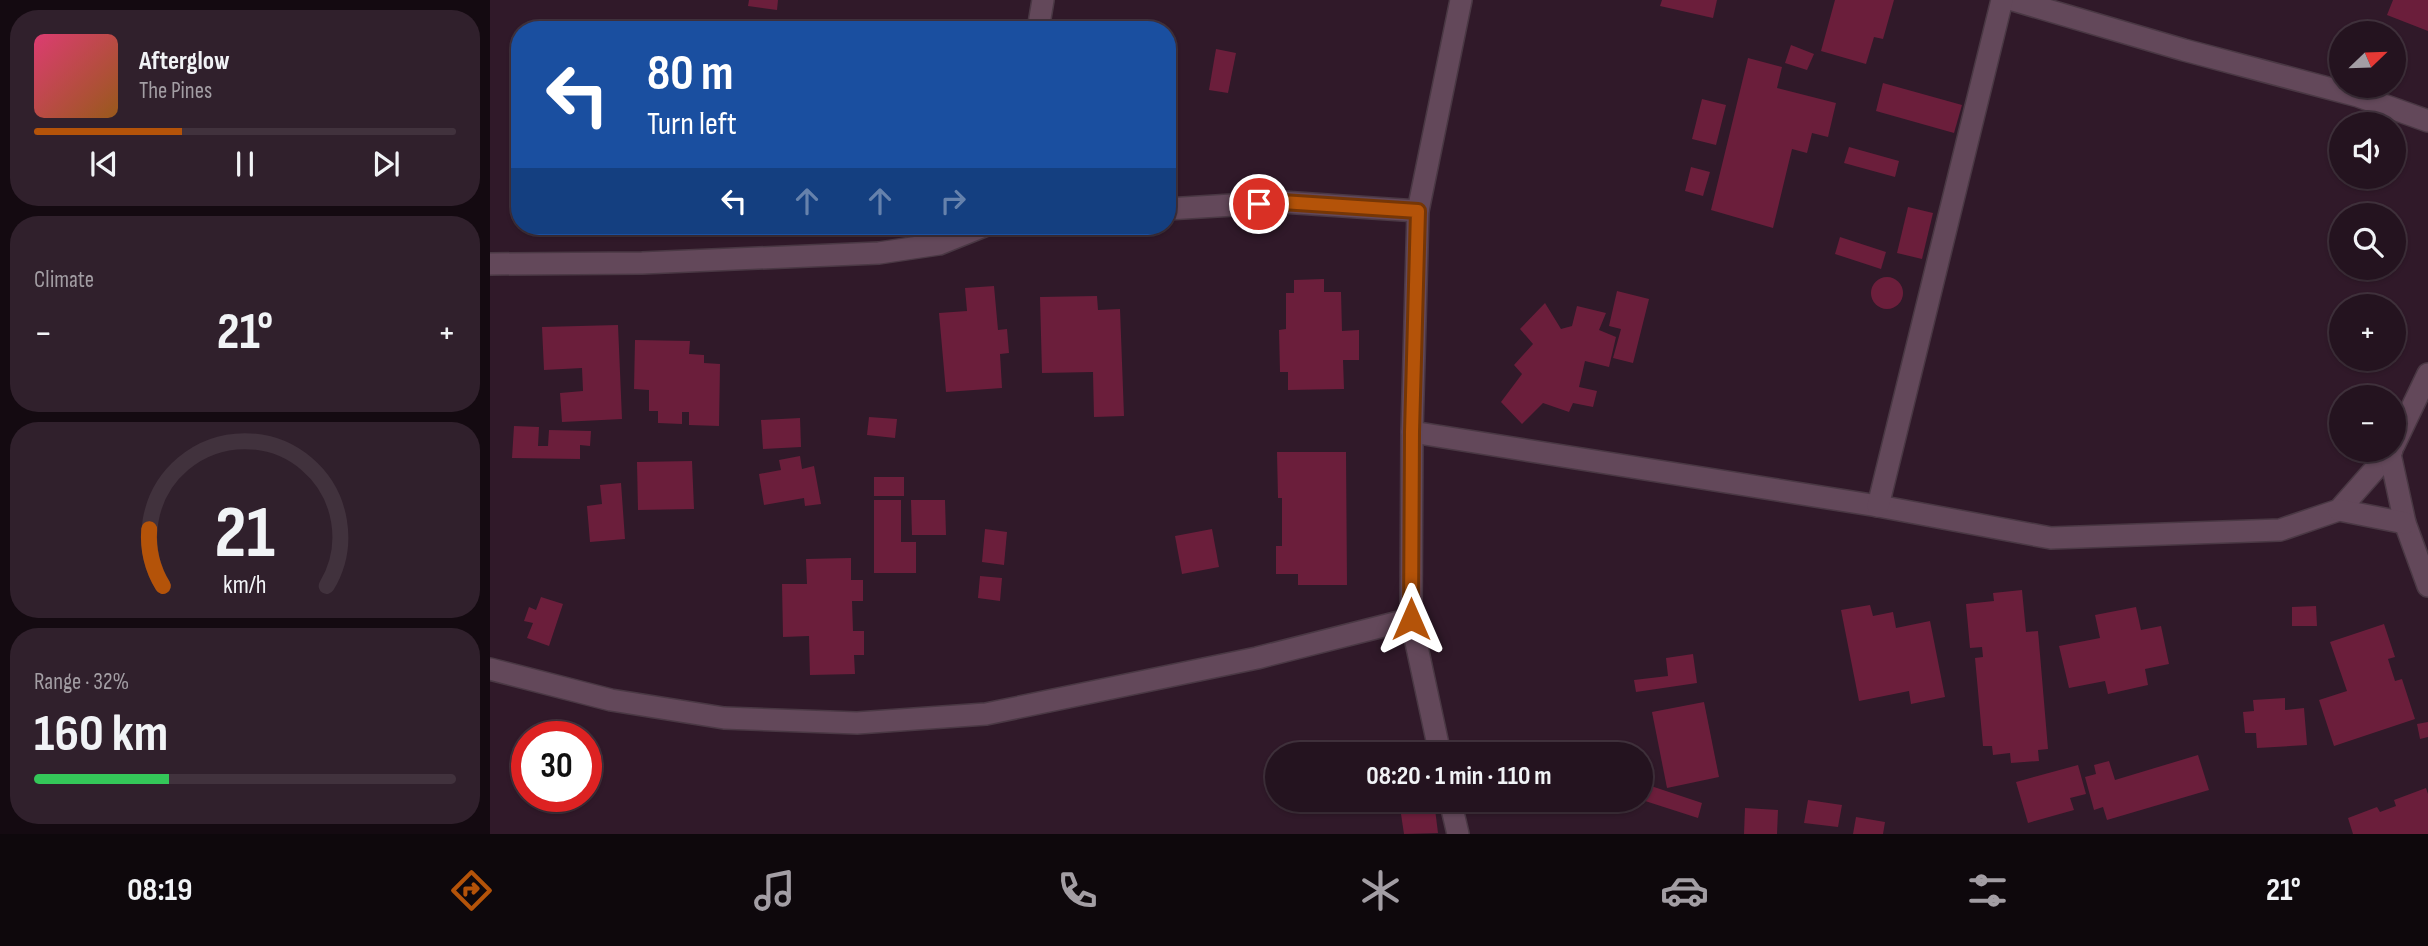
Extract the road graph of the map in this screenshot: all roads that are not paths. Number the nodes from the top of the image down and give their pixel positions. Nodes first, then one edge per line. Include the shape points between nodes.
1 (1043, 0) edge
2 (1461, 0) edge
3 (2002, 0) edge
4 (2013, 0) edge
5 (1040, 21) edge
6 (2428, 121) edge
7 (1176, 208) edge
8 (1418, 211) junction
9 (962, 235) edge
10 (490, 264) edge
11 (2428, 374) edge
12 (2406, 420) edge
13 (1412, 432) junction
14 (2381, 462) edge
15 (2394, 462) edge
16 (1878, 506) junction
17 (2339, 510) junction
18 (2405, 523) junction
19 (2428, 586) edge
20 (1411, 619) junction
21 (490, 669) edge
22 (1437, 742) edge
23 (1453, 812) edge
24 (1458, 834) edge

1 - 5 street
2 - 8 street
3 - 16 street
4 - 6 street via 2358,96
7 - 8 street via 1282,202
8 - 13 street
9 - 10 street via 939,244 879,253
11 - 12 street
13 - 16 street
13 - 20 street
14 - 17 street
15 - 18 street
16 - 17 street via 2051,538 2280,530
17 - 18 street
18 - 19 street
20 - 21 street via 1257,658 986,714 857,723 724,718 611,700
20 - 22 street
23 - 24 street

